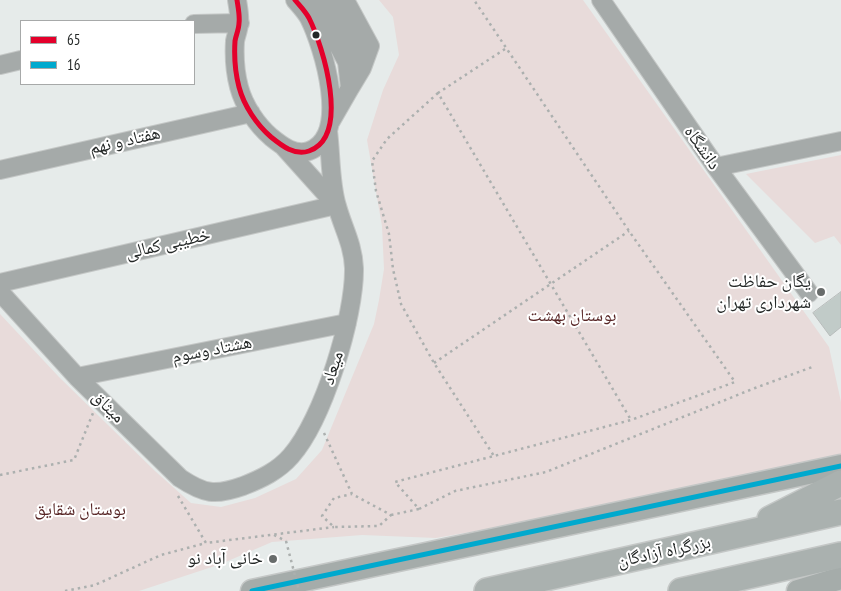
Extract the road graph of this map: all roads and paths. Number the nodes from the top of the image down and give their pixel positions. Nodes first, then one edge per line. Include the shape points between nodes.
1 (237, 0) edge
2 (295, 0) edge
3 (314, 0) edge
4 (330, 0) edge
5 (345, 0) edge
6 (474, 0) edge
7 (601, 0) edge
8 (240, 23) junction
9 (195, 24) edge
10 (506, 50) junction
11 (20, 60) edge
12 (0, 65) edge
13 (362, 68) junction
14 (350, 88) junction
15 (438, 93) junction
16 (250, 113) junction
17 (329, 126) junction
18 (841, 141) edge
19 (283, 146) junction
20 (716, 167) junction
21 (0, 170) edge
22 (336, 205) junction
23 (629, 231) junction
24 (0, 283) edge
25 (550, 284) junction
26 (0, 292) edge
27 (809, 292) dead end
28 (347, 323) junction
29 (434, 363) junction
30 (815, 366) dead end
31 (77, 376) junction
32 (99, 398) junction
33 (316, 416) junction
34 (631, 420) junction
35 (494, 456) junction
36 (841, 466) edge
37 (0, 475) edge
38 (841, 482) edge
39 (232, 490) joint
40 (177, 494) dead end
41 (352, 494) junction
42 (419, 509) junction
43 (841, 512) edge
44 (391, 515) junction
45 (334, 527) junction
46 (273, 534) junction
47 (739, 536) junction
48 (206, 543) junction
49 (841, 555) edge
50 (829, 583) edge
51 (65, 591) edge
52 (252, 591) edge
53 (299, 591) edge
54 (486, 591) edge
55 (681, 591) edge
56 (798, 591) edge

1 - 8 street
2 - 17 street via 309,20 322,56 330,91
3 - 14 street via 347,62
4 - 13 street
5 - 13 street via 370,46
6 - 10 path
7 - 20 street, دانشگاه
8 - 9 street
8 - 16 street via 235,71
10 - 15 path
10 - 23 path
11 - 12 street
13 - 14 street
14 - 17 street
15 - 25 path
15 - 29 path via 387,139 372,160 401,304
16 - 19 street
16 - 21 street, هفتاد و نهم
17 - 19 street via 325,138 315,149 305,152
17 - 22 street
18 - 20 street
19 - 22 street
20 - 27 street, دانشگاه
22 - 24 street, خطیبی کمالی
22 - 28 street, میعاد via 352,250 353,287
23 - 25 path
23 - 34 path via 735,382
25 - 29 path
25 - 34 path
26 - 31 street, میثاق
28 - 31 street, هشتاد وسوم
28 - 33 street, میعاد
29 - 35 path
30 - 42 path via 546,472 454,491
31 - 32 street, میثاق
32 - 37 path via 74,460
32 - 39 street, میثاق via 180,478 196,489 216,494
33 - 39 street, میعاد via 290,457 266,478
33 - 41 path
34 - 35 path
35 - 42 path via 395,482
36 - 52 main road
38 - 47 highway
40 - 48 path
41 - 44 path
41 - 45 path via 334,498 322,516
42 - 44 path
43 - 47 highway, بزرگراه آزادگان
44 - 45 path via 379,526
45 - 46 path
46 - 48 path
46 - 53 path, bridge via 286,541
47 - 54 highway, بزرگراه آزادگان
48 - 51 path via 161,555 95,585
49 - 55 highway
50 - 56 main road

